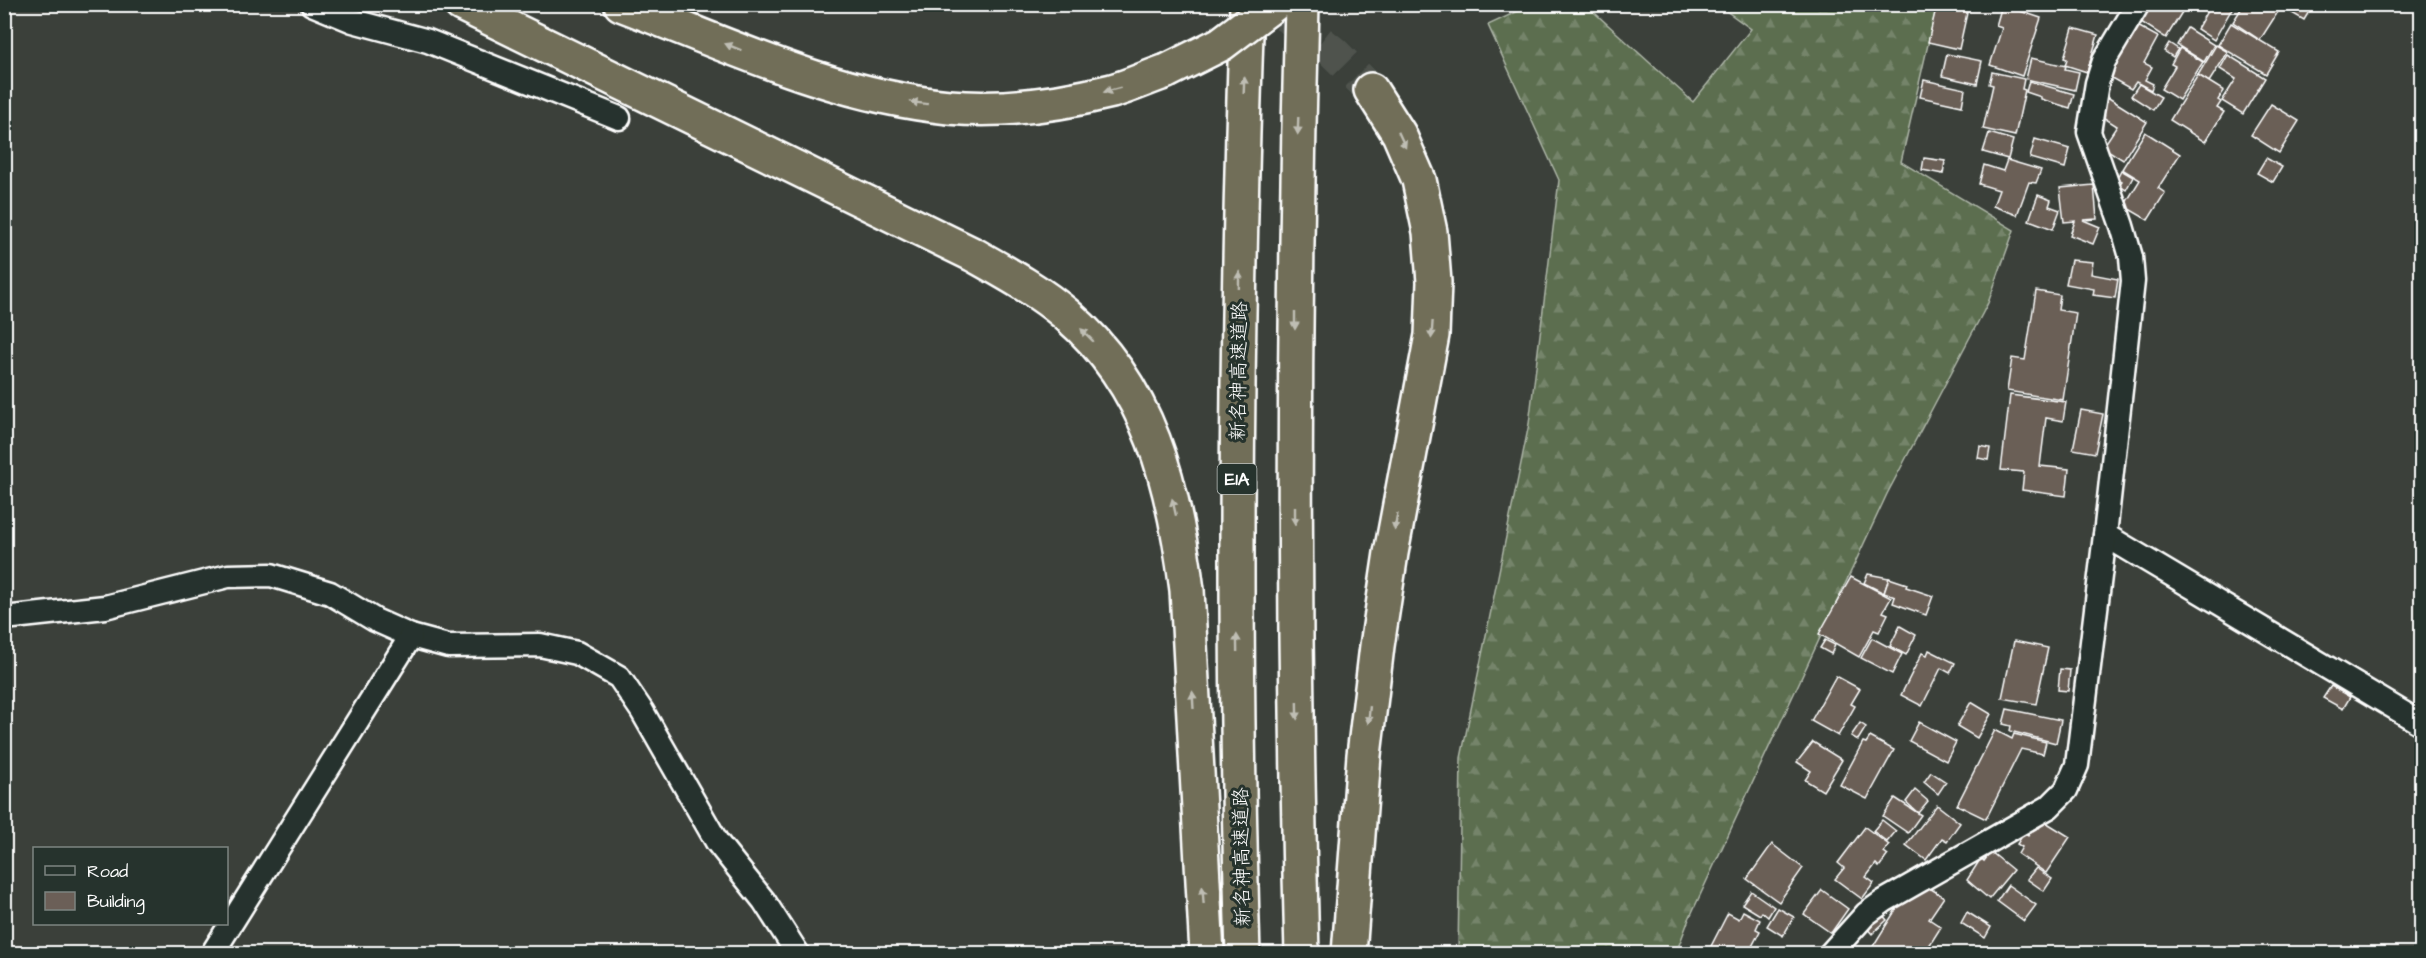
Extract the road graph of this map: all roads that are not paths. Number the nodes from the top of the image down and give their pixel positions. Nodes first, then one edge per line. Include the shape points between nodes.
1 (312, 4) edge
2 (461, 4) edge
3 (621, 4) edge
4 (1247, 4) edge
5 (1274, 4) edge
6 (1302, 4) edge
7 (2138, 4) edge
8 (1371, 90) tunnel mouth
9 (619, 118) dead end
10 (2105, 535) junction
11 (4, 618) edge
12 (411, 636) junction
13 (2421, 724) edge
14 (212, 954) edge
15 (798, 954) edge
16 (1207, 954) edge
17 (1243, 954) edge
18 (1302, 954) edge
19 (1349, 954) edge
20 (1830, 954) edge

1 - 9 street via 353,21 428,41
16 -> 2 highway via 1187,590 1180,532 1151,430 1129,388 1101,349 1067,315 974,255
5 -> 3 highway, bridge via 1221,44 1167,71 1114,91 1056,103 999,108 901,100 836,85
17 -> 4 highway, 新名神高速道路 / E1A via 1236,574 1239,225
6 -> 18 highway via 1296,210 1294,572
7 - 10 street via 2104,61 2089,132 2122,226 2133,280
8 -> 19 highway via 1399,134 1419,180 1430,232 1434,282 1432,335 1377,646 1362,777
10 - 13 street
10 - 20 street via 2077,765 2066,790 2049,807 1884,901 1866,914
11 - 12 street via 105,607 228,576 271,575 330,593
12 - 14 street
12 - 15 street via 448,646 540,645 577,652 619,677 717,842 764,901

